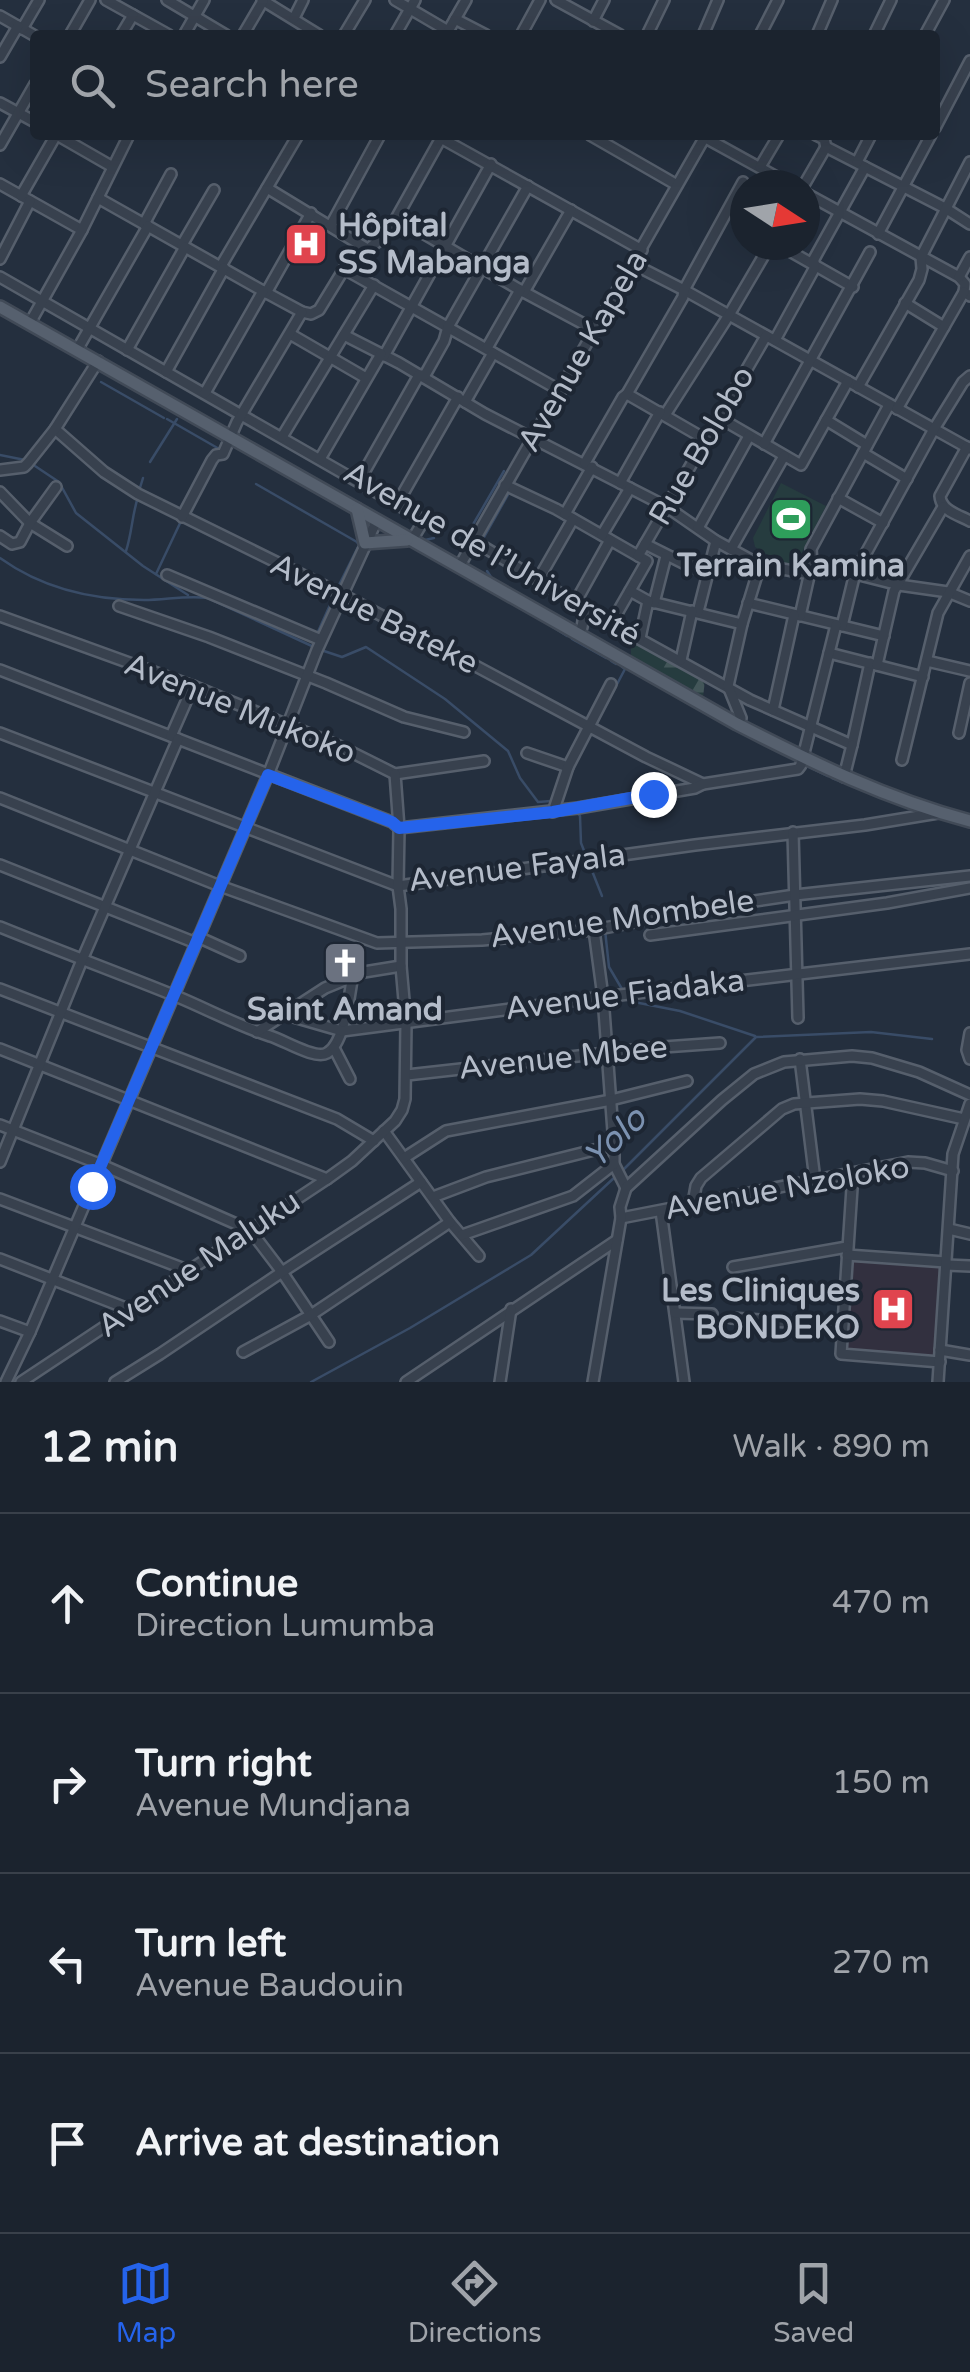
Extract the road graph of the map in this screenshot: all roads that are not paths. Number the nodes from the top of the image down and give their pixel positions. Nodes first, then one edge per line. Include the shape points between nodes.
1 (39, 0) edge
2 (90, 0) edge
3 (106, 0) edge
4 (167, 0) edge
5 (204, 0) edge
6 (262, 0) edge
7 (303, 0) edge
8 (364, 0) edge
9 (394, 0) edge
10 (466, 0) edge
11 (540, 0) edge
12 (556, 0) edge
13 (604, 0) edge
14 (664, 0) edge
15 (718, 0) edge
16 (778, 0) edge
17 (832, 0) edge
18 (891, 0) edge
19 (944, 0) edge
20 (412, 4) edge
21 (133, 15) junction
22 (0, 16) edge
23 (194, 17) junction
24 (294, 18) junction
25 (456, 18) junction
26 (593, 21) junction
27 (20, 28) junction
28 (73, 30) edge
29 (124, 30) edge
30 (161, 30) edge
31 (187, 30) edge
32 (217, 30) edge
33 (247, 30) edge
34 (302, 30) edge
35 (347, 30) edge
36 (398, 30) edge
37 (443, 30) edge
38 (449, 30) edge
39 (477, 30) edge
40 (525, 30) edge
41 (610, 30) edge
42 (649, 30) edge
43 (705, 30) edge
44 (763, 30) edge
45 (819, 30) edge
46 (876, 30) edge
47 (928, 30) edge
48 (30, 33) edge
49 (0, 57) edge
50 (970, 61) edge
51 (30, 92) edge
52 (0, 103) edge
53 (18, 112) junction
54 (940, 118) edge
55 (30, 119) edge
56 (54, 140) edge
57 (65, 140) edge
58 (125, 140) edge
59 (295, 140) edge
60 (377, 140) edge
61 (437, 140) edge
62 (446, 140) edge
63 (464, 140) edge
64 (599, 140) edge
65 (619, 140) edge
66 (703, 140) edge
67 (712, 140) edge
68 (776, 140) edge
69 (823, 140) edge
70 (825, 140) edge
71 (869, 140) edge
72 (928, 140) edge
73 (0, 145) edge
74 (460, 148) junction
75 (614, 149) junction
76 (970, 162) edge
77 (491, 164) junction
78 (861, 164) junction
79 (112, 166) junction
80 (760, 167) junction
81 (765, 170) edge
82 (810, 170) edge
83 (171, 174) dead end
84 (0, 184) edge
85 (528, 186) junction
86 (677, 186) junction
87 (266, 188) junction
88 (904, 188) junction
89 (214, 190) dead end
90 (98, 198) junction
91 (26, 199) junction
92 (820, 202) edge
93 (730, 206) edge
94 (944, 208) junction
95 (571, 210) junction
96 (311, 213) junction
97 (841, 214) junction
98 (396, 218) junction
99 (970, 224) edge
100 (146, 225) junction
101 (331, 225) junction
102 (82, 230) junction
103 (878, 234) junction
104 (444, 244) junction
105 (183, 246) junction
106 (369, 250) junction
107 (642, 250) junction
108 (870, 252) dead end
109 (920, 257) junction
110 (970, 257) edge
111 (0, 259) edge
112 (761, 260) edge
113 (806, 260) edge
114 (633, 264) junction
115 (815, 265) junction
116 (223, 267) junction
117 (481, 267) junction
118 (344, 269) junction
119 (0, 277) edge
120 (959, 277) junction
121 (374, 286) junction
122 (853, 287) junction
123 (684, 290) junction
124 (522, 291) junction
125 (264, 292) junction
126 (967, 294) edge
127 (42, 302) junction
128 (905, 303) junction
129 (410, 305) junction
130 (0, 307) edge
131 (302, 312) junction
132 (729, 315) junction
133 (30, 323) junction
134 (448, 326) junction
135 (944, 327) junction
136 (90, 329) junction
137 (596, 330) junction
138 (290, 334) junction
139 (344, 334) junction
140 (770, 338) junction
141 (77, 350) junction
142 (126, 350) junction
143 (490, 350) junction
144 (382, 355) junction
145 (330, 358) junction
146 (810, 360) junction
147 (98, 362) junction
148 (166, 372) junction
149 (420, 375) junction
150 (970, 376) edge
151 (366, 378) junction
152 (848, 381) junction
153 (858, 387) junction
154 (562, 390) junction
155 (204, 393) junction
156 (627, 394) junction
157 (461, 400) junction
158 (893, 407) junction
159 (662, 413) junction
160 (243, 415) junction
161 (718, 417) junction
162 (826, 420) junction
163 (56, 429) junction
164 (934, 429) junction
165 (749, 436) junction
166 (532, 437) junction
167 (229, 438) junction
168 (282, 438) junction
169 (705, 439) junction
170 (764, 444) junction
171 (968, 448) edge
172 (865, 449) junction
173 (784, 456) junction
174 (320, 459) junction
175 (589, 465) junction
176 (334, 467) junction
177 (0, 470) edge
178 (907, 480) junction
179 (360, 481) junction
180 (504, 485) junction
181 (625, 485) junction
182 (56, 487) dead end
183 (324, 490) junction
184 (0, 492) edge
185 (838, 498) junction
186 (941, 502) junction
187 (397, 504) junction
188 (667, 507) junction
189 (357, 509) junction
190 (569, 516) junction
191 (182, 517) junction
192 (376, 520) junction
193 (30, 522) junction
194 (970, 522) edge
195 (883, 523) junction
196 (698, 528) junction
197 (0, 536) edge
198 (606, 537) junction
199 (412, 540) junction
200 (474, 540) junction
201 (716, 541) junction
202 (366, 542) junction
203 (645, 544) junction
204 (67, 546) dead end
205 (731, 549) junction
206 (638, 556) junction
207 (666, 556) junction
208 (970, 556) edge
209 (760, 565) junction
210 (459, 567) junction
211 (811, 568) junction
212 (707, 572) junction
213 (855, 573) junction
214 (168, 575) dead end
215 (538, 580) junction
216 (899, 585) junction
217 (630, 591) junction
218 (948, 592) junction
219 (341, 594) junction
220 (970, 601) edge
221 (651, 602) junction
222 (575, 603) junction
223 (748, 603) junction
224 (119, 606) dead end
225 (585, 609) junction
226 (695, 612) junction
227 (797, 615) junction
228 (0, 616) edge
229 (612, 622) junction
230 (742, 624) junction
231 (839, 625) junction
232 (578, 636) junction
233 (884, 636) junction
234 (640, 638) junction
235 (319, 645) junction
236 (829, 653) junction
237 (681, 660) junction
238 (927, 661) junction
239 (874, 664) junction
240 (0, 670) edge
241 (970, 671) edge
242 (307, 676) junction
243 (923, 676) junction
244 (970, 683) edge
245 (611, 684) dead end
246 (194, 686) junction
247 (728, 686) junction
248 (773, 710) junction
249 (288, 724) junction
250 (737, 724) junction
251 (590, 727) junction
252 (812, 727) junction
253 (464, 732) dead end
254 (959, 733) dead end
255 (1, 735) edge
256 (175, 737) junction
257 (852, 745) junction
258 (527, 753) dead end
259 (802, 758) junction
260 (902, 760) dead end
261 (484, 761) dead end
262 (568, 768) junction
263 (395, 774) junction
264 (268, 775) junction
265 (844, 777) junction
266 (703, 784) junction
267 (156, 792) junction
268 (0, 798) edge
269 (555, 805) junction
270 (939, 812) junction
271 (970, 820) edge
272 (246, 826) junction
273 (399, 828) junction
274 (793, 832) junction
275 (131, 850) junction
276 (0, 865) edge
277 (970, 876) edge
278 (220, 886) junction
279 (398, 886) junction
280 (970, 888) edge
281 (795, 895) junction
282 (106, 906) junction
283 (796, 916) junction
284 (0, 927) edge
285 (602, 929) junction
286 (650, 935) dead end
287 (197, 940) junction
288 (400, 942) junction
289 (970, 954) edge
290 (240, 956) dead end
291 (82, 960) junction
292 (401, 966) junction
293 (798, 974) junction
294 (353, 975) junction
295 (0, 989) edge
296 (174, 995) junction
297 (603, 997) junction
298 (61, 1014) junction
299 (282, 1014) junction
300 (798, 1018) dead end
301 (406, 1023) junction
302 (342, 1031) junction
303 (258, 1032) junction
304 (970, 1033) edge
305 (720, 1043) dead end
306 (152, 1047) junction
307 (334, 1048) junction
308 (0, 1049) edge
309 (607, 1053) junction
310 (970, 1059) edge
311 (800, 1060) junction
312 (40, 1064) junction
313 (407, 1075) junction
314 (350, 1078) dead end
315 (687, 1081) dead end
316 (970, 1095) edge
317 (130, 1100) junction
318 (611, 1100) junction
319 (805, 1102) junction
320 (970, 1104) edge
321 (964, 1118) junction
322 (0, 1125) edge
323 (14, 1130) junction
324 (384, 1131) junction
325 (374, 1141) junction
326 (614, 1145) junction
327 (404, 1158) junction
328 (0, 1162) edge
329 (102, 1165) junction
330 (853, 1172) junction
331 (953, 1172) junction
332 (619, 1175) junction
333 (327, 1179) junction
334 (815, 1180) junction
335 (421, 1182) junction
336 (433, 1196) junction
337 (0, 1199) edge
338 (693, 1203) junction
339 (661, 1211) junction
340 (621, 1218) junction
341 (450, 1222) junction
342 (75, 1227) junction
343 (250, 1230) junction
344 (948, 1230) junction
345 (462, 1234) junction
346 (970, 1234) edge
347 (617, 1240) junction
348 (847, 1251) junction
349 (480, 1256) dead end
350 (0, 1258) edge
351 (946, 1264) junction
352 (970, 1266) edge
353 (733, 1267) dead end
354 (190, 1271) junction
355 (282, 1272) junction
356 (52, 1279) junction
357 (511, 1309) junction
358 (131, 1310) junction
359 (675, 1313) junction
360 (312, 1314) junction
361 (712, 1314) dead end
362 (731, 1318) dead end
363 (0, 1321) edge
364 (842, 1326) junction
365 (30, 1332) junction
366 (328, 1342) dead end
367 (940, 1350) junction
368 (243, 1352) dead end
369 (970, 1355) edge
370 (940, 1362) junction
371 (4, 1381) edge
372 (21, 1382) edge
373 (114, 1382) edge
374 (406, 1382) edge
375 (500, 1382) edge
376 (593, 1382) edge
377 (684, 1382) edge
378 (938, 1382) edge

1 - 27 street
2 - 28 street
3 - 21 street
4 - 23 street
5 - 23 street
6 - 24 street
6 - 33 street
7 - 24 street
8 - 35 street
9 - 20 street
10 - 25 street
11 - 40 street
12 - 26 street
13 - 26 street
14 - 42 street
15 - 43 street
16 - 44 street
17 - 45 street
18 - 46 street
19 - 47 street
20 - 36 street
20 - 37 street
21 - 29 street
21 - 30 street
22 - 27 street
23 - 31 street
23 - 32 street
24 - 34 street
25 - 38 street
25 - 39 street
26 - 41 street
27 - 48 street
27 - 49 street
50 - 54 street
51 - 53 street
52 - 53 street
53 - 55 street
53 - 73 street
56 - 91 street
57 - 79 street
58 - 79 street
59 - 87 street
60 - 101 street
61 - 98 street
62 - 74 street
63 - 74 street
64 - 75 street
65 - 75 street
66 - 86 street, Avenue Kapela
67 - 80 street
68 - 80 street
69 - 82 street
70 - 78 street
71 - 78 street, Rue Bolobo
72 - 88 street
74 - 77 street
75 - 86 street
76 - 94 street
77 - 85 street
77 - 104 street
78 - 88 street
78 - 97 street, Rue Bolobo
79 - 90 street
80 - 81 street
83 - 100 street
84 - 91 street
85 - 95 street
85 - 117 street
86 - 107 street, Avenue Kapela
87 - 96 street
87 - 116 street
88 - 94 street
88 - 103 street
89 - 105 street
90 - 100 street
90 - 102 street
91 - 102 street
91 - 111 street
92 - 97 street
93 - 123 street
94 - 99 street
94 - 109 street
95 - 107 street
95 - 124 street
96 - 101 street
96 - 125 street
97 - 103 street
97 - 115 street, Rue Bolobo
98 - 104 street
98 - 106 street
100 - 105 street
100 - 136 street
101 - 106 street
102 - 127 street
103 - 109 street
104 - 117 street
104 - 129 street
105 - 116 street
105 - 142 street
106 - 118 street
107 - 114 street, Avenue Kapela
108 - 122 street
109 - 120 street
109 - 128 street via 919,280
110 - 120 street
112 - 132 street
113 - 115 street
114 - 123 street
114 - 137 street, Avenue Kapela
115 - 122 street
115 - 140 street, Rue Bolobo
116 - 125 street
116 - 148 street
117 - 124 street
117 - 134 street
118 - 121 street
118 - 131 street via 319,310
119 - 127 street
120 - 126 street
121 - 129 street
121 - 139 street
122 - 146 street
123 - 132 street
123 - 156 street
124 - 137 street
124 - 143 street
125 - 131 street
125 - 155 street
126 - 135 street
127 - 133 street
127 - 136 street
128 - 135 street
128 - 153 street
129 - 134 street
129 - 144 street
130 - 133 main road, Avenue de l’Université
131 - 138 street
132 - 140 street
132 - 159 street
133 - 141 main road, Avenue de l’Université
134 - 143 street
134 - 149 street
135 - 158 street
136 - 141 street
136 - 142 street
137 - 154 street, Avenue Kapela
138 - 145 street
138 - 160 street
139 - 144 street
139 - 145 street
140 - 146 street
140 - 161 street, Rue Bolobo
141 - 147 main road, Avenue de l’Université
142 - 148 street
143 - 154 street
143 - 157 street
144 - 149 street
144 - 151 street
145 - 151 street
145 - 168 street
146 - 152 street
146 - 170 street
147 - 163 street
147 - 167 main road, Avenue de l’Université
148 - 155 street
149 - 157 street
149 - 179 street
150 - 164 street
151 - 174 street
152 - 153 street
152 - 162 street
153 - 158 street
154 - 166 street, Avenue Kapela
155 - 160 street
156 - 159 street
156 - 175 street
157 - 166 street
157 - 187 street
158 - 164 street
158 - 172 street
159 - 169 street
159 - 181 street
160 - 167 street
160 - 168 street
161 - 165 street
161 - 169 street, Rue Bolobo
162 - 172 street
162 - 173 street via 800,464
163 - 177 street via 24,467
163 - 191 street, Avenue Bateke via 116,481
164 - 171 street
164 - 178 street
165 - 170 street
165 - 196 street
166 - 175 street
166 - 180 street, Avenue Kapela
167 - 183 main road, Avenue de l’Université
167 - 191 street
168 - 174 street
169 - 188 street, Rue Bolobo
170 - 173 street
171 - 186 street
172 - 178 street
172 - 185 street
173 - 205 street
174 - 176 street
175 - 181 street
175 - 190 street
176 - 179 street
176 - 183 street
178 - 195 street
179 - 187 street
180 - 190 street
180 - 200 street, Avenue Kapela
181 - 188 street
181 - 198 street
182 - 193 street
183 - 189 main road, Avenue de l’Université
184 - 193 street
185 - 195 street
185 - 211 street via 811,549
186 - 194 street
186 - 216 street
187 - 199 street via 421,520
188 - 196 street
188 - 203 street, Rue Bolobo
189 - 192 main road, Avenue de l’Université
189 - 202 main road
190 - 198 street
190 - 215 street
191 - 219 street, Avenue Bateke
192 - 199 main road, Avenue de l’Université
192 - 202 street
193 - 197 street via 16,545
193 - 204 street
195 - 213 street
196 - 201 street
198 - 206 street
198 - 222 street
199 - 202 main road
199 - 210 main road, Avenue de l’Université
200 - 210 street, Avenue Kapela
200 - 215 street
201 - 205 street
201 - 212 street
202 - 219 street
203 - 206 street, Rue Bolobo
203 - 207 street
205 - 209 street
206 - 217 street, Rue Bolobo via 647,561
207 - 212 street
207 - 221 street
208 - 218 street
209 - 211 street
209 - 223 street
210 - 232 main road, Avenue de l’Université
211 - 213 street
211 - 227 street
212 - 226 street
213 - 216 street
213 - 231 street
214 - 235 street
215 - 222 street
216 - 218 street
216 - 233 street
217 - 221 street
217 - 229 street
218 - 220 street
218 - 238 street
219 - 235 street
219 - 251 street, Avenue Bateke
221 - 226 street
221 - 234 street
222 - 225 street
223 - 227 street
223 - 230 street
224 - 242 street
225 - 229 street
225 - 232 street
226 - 230 street
226 - 237 street
227 - 231 street
227 - 248 street
228 - 246 street, Avenue Mukoko
229 - 234 street
230 - 247 street
231 - 233 street
231 - 236 street
232 - 250 main road, Avenue de l’Université
233 - 239 street
234 - 237 street
235 - 242 street
236 - 239 street
236 - 252 street
237 - 247 street
238 - 241 street
238 - 243 street
239 - 243 street
239 - 257 street
240 - 256 street
242 - 249 street
242 - 253 street via 404,717
243 - 260 street
244 - 254 street
245 - 251 street
246 - 249 street, Avenue Mukoko
246 - 256 street
247 - 248 street
247 - 250 street via 741,718
248 - 252 street
249 - 263 street, Avenue Mukoko
249 - 264 street
250 - 259 main road, Avenue de l’Université
251 - 262 street
251 - 266 street, Avenue Bateke
252 - 257 street
252 - 259 street
255 - 267 street, Avenue Fayala
256 - 264 street
256 - 267 street
257 - 265 street
258 - 262 street
259 - 265 main road, Avenue de l’Université
259 - 266 street via 798,769
261 - 263 street, Avenue Mukoko
262 - 269 street
263 - 273 street, Avenue Maluku
264 - 272 street
264 - 273 street
265 - 270 main road, Avenue de l’Université
266 - 269 street via 574,809
267 - 272 street, Avenue Fayala
267 - 275 street
268 - 275 street, Avenue Mombele
269 - 273 street
270 - 271 main road, Avenue de l’Université
270 - 274 street, Avenue Fayala
272 - 278 street
272 - 279 street, Avenue Fayala
273 - 279 street, Avenue Maluku
274 - 279 street, Avenue Fayala
274 - 281 street
275 - 278 street, Avenue Mombele
275 - 282 street
276 - 282 street
277 - 281 street, Avenue Mombele
278 - 287 street
278 - 288 street, Avenue Mombele via 367,940
279 - 288 street, Avenue Maluku
280 - 283 street
281 - 283 street
281 - 285 street, Avenue Mombele
282 - 287 street
282 - 291 street
283 - 286 street
283 - 293 street
284 - 291 street
285 - 288 street, Avenue Mombele
285 - 297 street
287 - 290 street
287 - 296 street
288 - 292 street, Avenue Maluku
289 - 293 street, Avenue Fiadaka
291 - 296 street
291 - 298 street
292 - 294 street
292 - 301 street, Avenue Maluku
293 - 297 street, Avenue Fiadaka
293 - 300 street
294 - 299 street
294 - 302 street
295 - 298 street
296 - 303 street
296 - 306 street
297 - 301 street, Avenue Fiadaka
297 - 309 street
298 - 306 street
298 - 312 street
299 - 302 street, Avenue Fiadaka
299 - 303 street
301 - 302 street, Avenue Fiadaka
301 - 313 street, Avenue Maluku
302 - 307 street
303 - 307 street via 315,1056
304 - 310 street
305 - 309 street, Avenue Mbee
306 - 317 street
306 - 325 street
307 - 314 street
308 - 312 street
309 - 313 street, Avenue Mbee
309 - 318 street
311 - 316 street via 888,1061
311 - 319 street
311 - 332 street via 754,1074
312 - 317 street
312 - 323 street
313 - 324 street, Avenue Maluku via 402,1110
315 - 318 street
317 - 329 street
317 - 333 street
318 - 326 street
318 - 327 street via 446,1131
319 - 321 street via 883,1101
319 - 334 street
319 - 338 street via 782,1109 700,1178
320 - 321 street
321 - 331 street
322 - 323 street
323 - 328 street
323 - 329 street
324 - 325 street, Avenue Maluku
324 - 327 street
325 - 333 street, Avenue Maluku
326 - 332 street
326 - 336 street
327 - 335 street
329 - 342 street
329 - 343 street
330 - 331 street, Avenue Nzoloko via 908,1162
330 - 334 street, Avenue Nzoloko
330 - 348 street
331 - 344 street
332 - 340 street
332 - 345 street
333 - 343 street, Avenue Maluku
334 - 338 street, Avenue Nzoloko
335 - 336 street
335 - 355 street
336 - 341 street
337 - 342 street
338 - 339 street, Avenue Nzoloko
339 - 340 street, Avenue Nzoloko
339 - 359 street
340 - 347 street
341 - 345 street
341 - 360 street
342 - 354 street
342 - 356 street
343 - 354 street, Avenue Maluku
343 - 355 street
344 - 346 street
344 - 351 street
345 - 349 street
347 - 357 street
347 - 376 street
348 - 351 street
348 - 353 street
348 - 364 street
350 - 356 street
351 - 352 street
351 - 367 street
354 - 358 street, Avenue Maluku
355 - 360 street
355 - 373 street
356 - 358 street
356 - 365 street
357 - 374 street
357 - 375 street
358 - 372 street, Avenue Maluku
359 - 361 street
359 - 377 street
360 - 366 street
360 - 368 street
362 - 364 street
363 - 365 street
364 - 370 street via 844,1356
365 - 371 street
367 - 369 street
367 - 370 street
370 - 378 street

